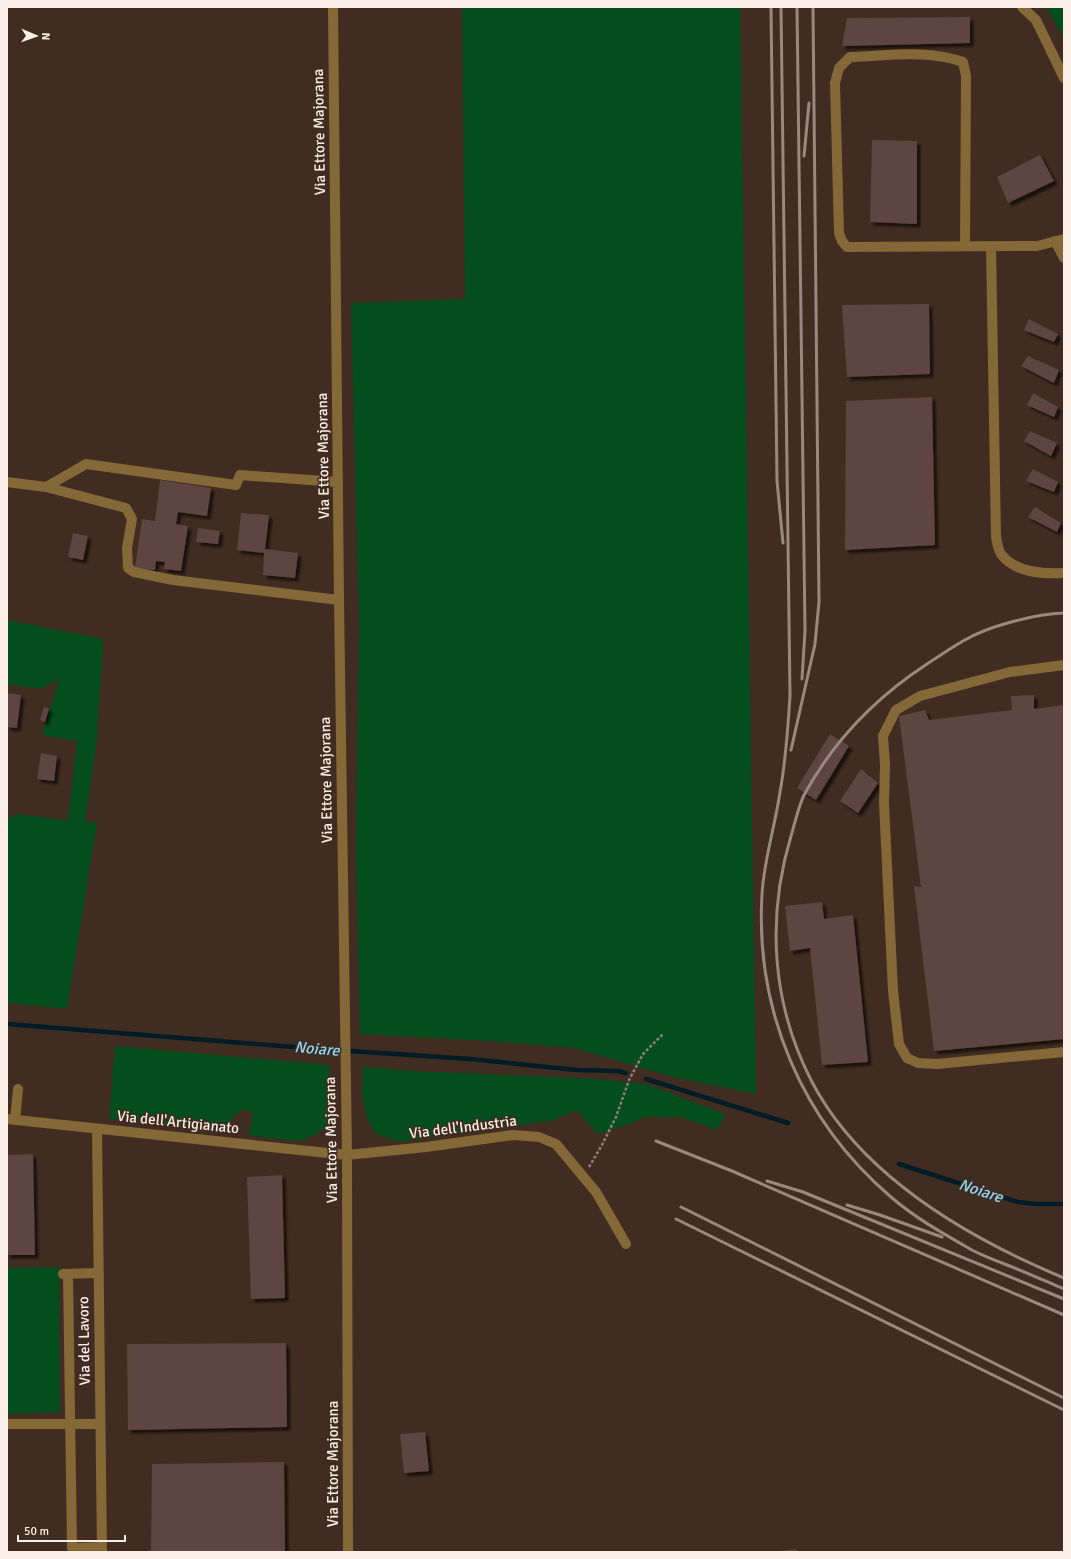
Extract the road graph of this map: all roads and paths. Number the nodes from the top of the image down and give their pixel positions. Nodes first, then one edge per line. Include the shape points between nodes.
1 (333, 7) edge
2 (1022, 7) edge
3 (1064, 78) edge
4 (1059, 240) edge
5 (965, 246) junction
6 (991, 247) junction
7 (1064, 258) edge
8 (7, 482) edge
9 (338, 482) junction
10 (46, 487) junction
11 (1064, 573) edge
12 (339, 600) junction
13 (1064, 664) edge
14 (663, 1034) dead end
15 (1064, 1052) edge
16 (18, 1090) dead end
17 (11, 1119) edge
18 (97, 1129) junction
19 (347, 1155) junction
20 (582, 1175) junction
21 (626, 1244) dead end
22 (98, 1273) junction
23 (7, 1424) edge
24 (70, 1424) junction
25 (100, 1424) junction
26 (102, 1549) edge
27 (348, 1552) edge

1 - 9 street, Via Ettore Majorana
2 - 3 street via 1036,20
4 - 6 street via 1037,246
4 - 7 street
5 - 5 street via 847,246 842,240 839,233 835,83 839,68 850,57 922,54 950,57 963,62 966,76
5 - 6 street
6 - 11 street via 996,537 1001,554 1015,567 1045,574
8 - 10 street
9 - 10 street via 240,475 236,485 86,464
9 - 12 street, Via Ettore Majorana
10 - 12 street via 126,508 132,519 126,548 128,568 134,572 173,580
12 - 19 street, Via Ettore Majorana
13 - 15 street via 1010,672 920,696 896,710 883,736 893,991 900,1044 907,1058 918,1063 936,1064
14 - 20 path via 643,1054 629,1080 616,1117 602,1145
16 - 17 street
17 - 18 street, Via dell'Artigianato
18 - 19 street, Via dell'Artigianato
18 - 22 street, Via del Lavoro
19 - 20 street, Via dell'Industria via 526,1135 556,1144
19 - 27 street, Via Ettore Majorana
20 - 21 street, Via dell'Industria via 596,1192
22 - 24 street via 66,1274
22 - 25 street, Via del Lavoro
23 - 24 street
24 - 25 street
24 - 26 street via 72,1548
25 - 26 street, Via del Lavoro

